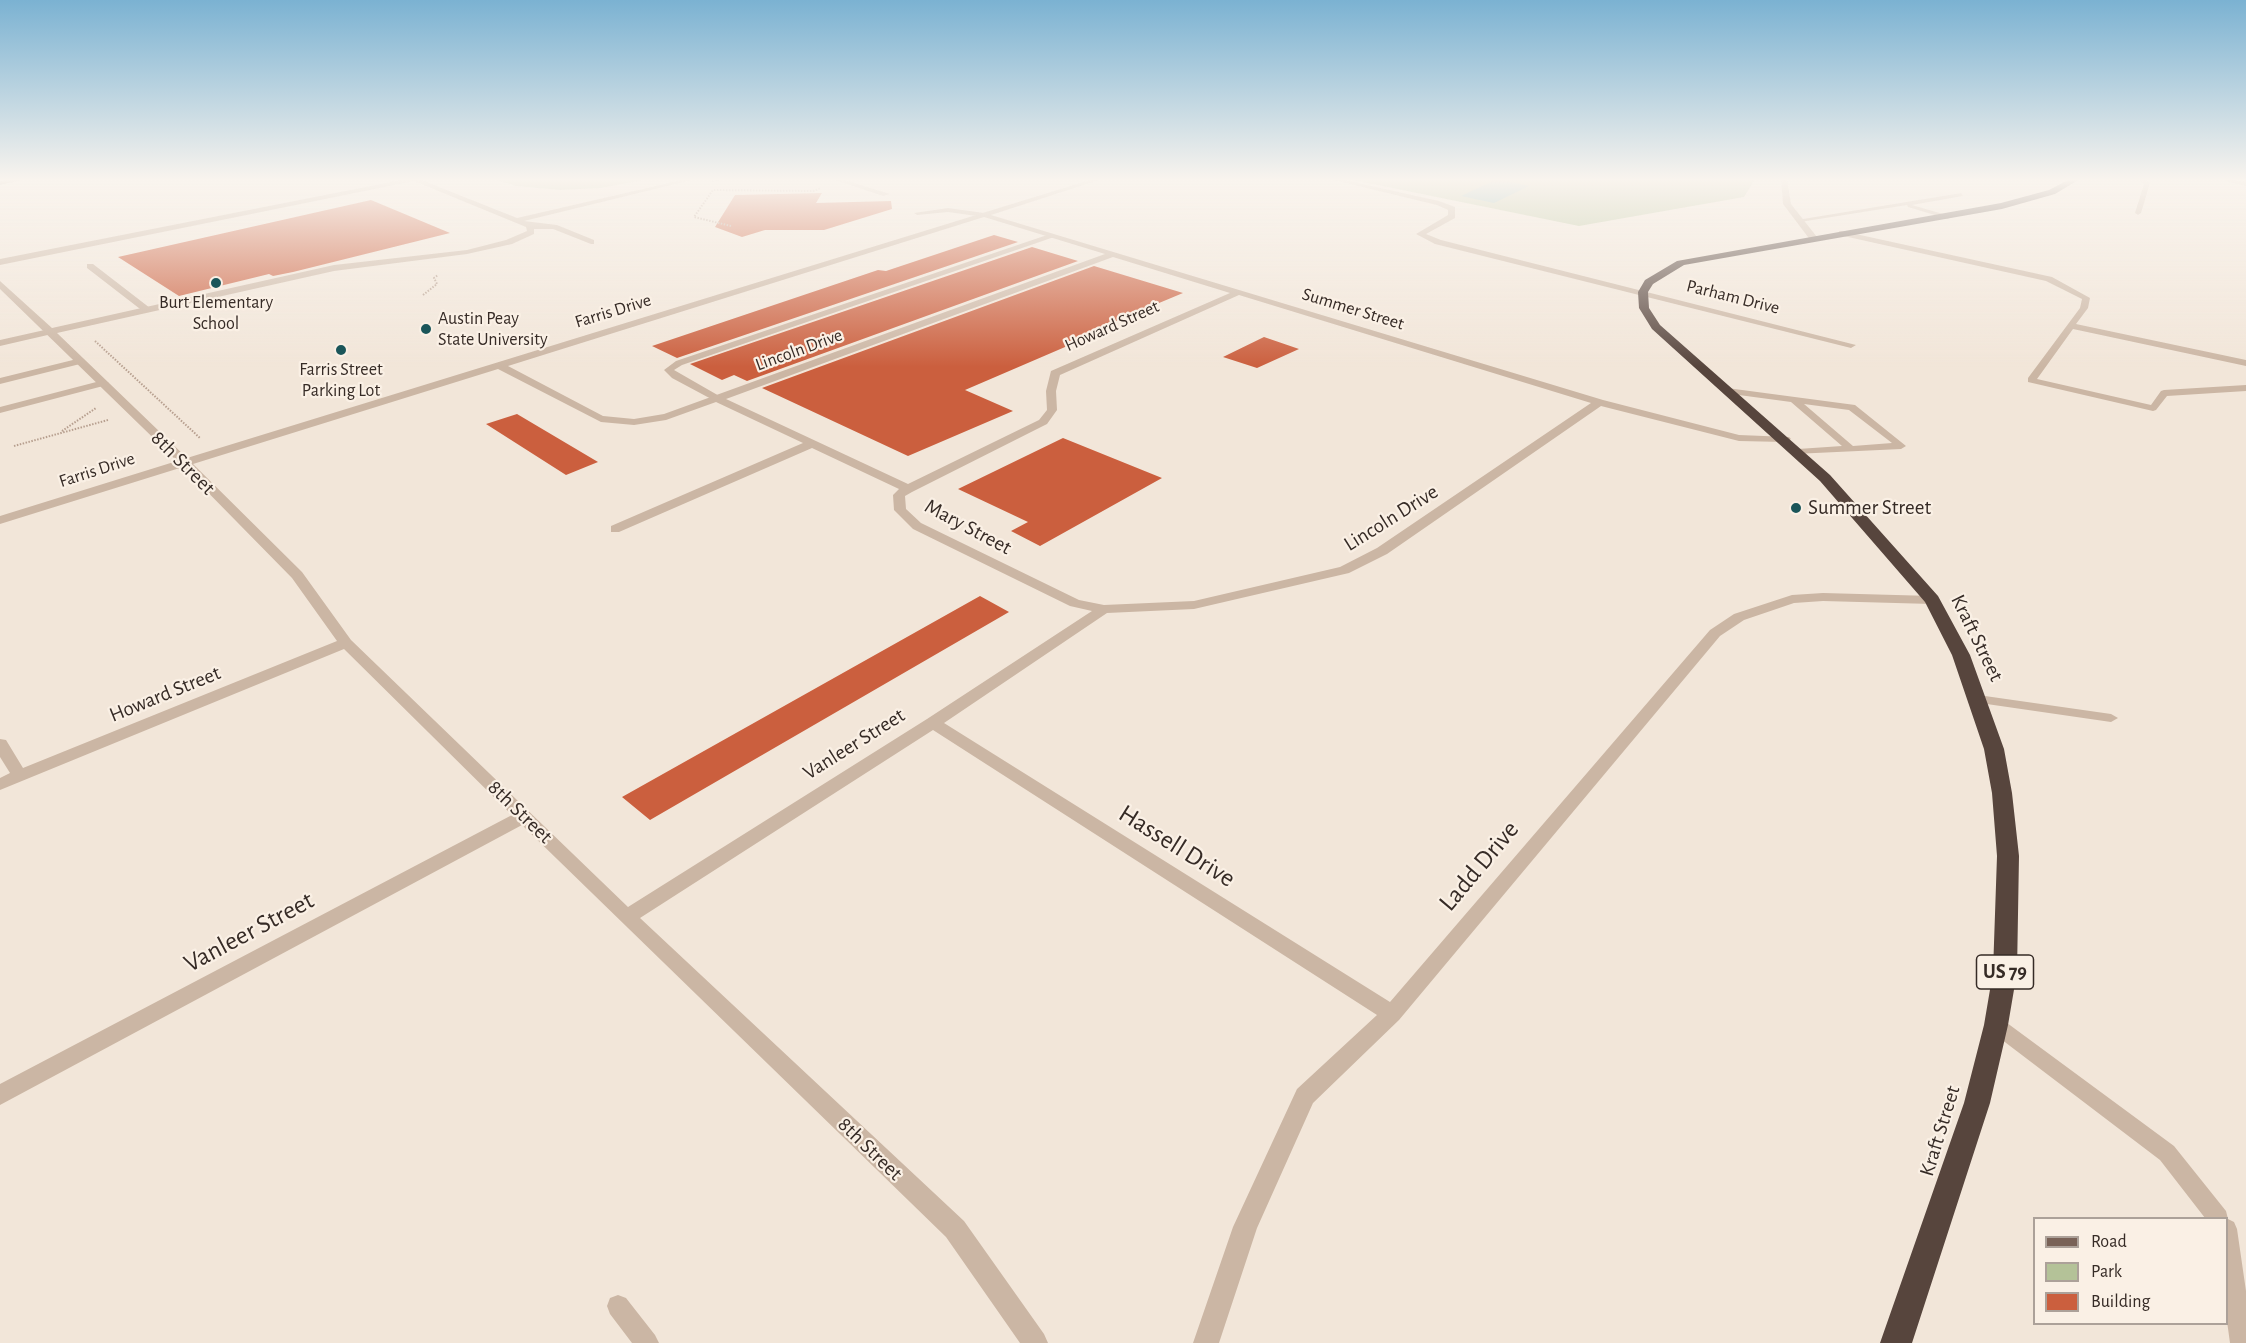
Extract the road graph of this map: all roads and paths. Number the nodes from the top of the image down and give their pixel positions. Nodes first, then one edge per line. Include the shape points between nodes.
1 (101, 242) edge
2 (506, 242) edge
3 (898, 242) edge
4 (1036, 242) edge
5 (1072, 242) edge
6 (1437, 242) edge
7 (1794, 242) edge
8 (1883, 242) edge
9 (1114, 254) junction
10 (0, 262) edge
11 (90, 266) dead end
12 (0, 284) edge
13 (1643, 291) junction
14 (1239, 292) junction
15 (147, 310) junction
16 (78, 326) junction
17 (2072, 326) junction
18 (49, 332) junction
19 (0, 343) edge
20 (1851, 345) dead end
21 (81, 361) junction
22 (2246, 363) edge
23 (499, 365) junction
24 (0, 381) edge
25 (104, 383) junction
26 (2246, 388) edge
27 (1727, 391) junction
28 (1792, 398) junction
29 (718, 399) junction
30 (89, 401) dead end
31 (1599, 402) junction
32 (96, 408) junction
33 (0, 410) edge
34 (108, 420) junction
35 (115, 428) dead end
36 (57, 434) junction
37 (1785, 439) junction
38 (202, 442) dead end
39 (811, 444) junction
40 (14, 446) dead end
41 (1851, 449) junction
42 (1798, 452) junction
43 (182, 462) junction
44 (908, 489) junction
45 (0, 520) edge
46 (615, 529) dead end
47 (1932, 600) junction
48 (1104, 609) junction
49 (346, 643) junction
50 (1978, 699) junction
51 (2110, 718) dead end
52 (933, 723) junction
53 (0, 744) edge
54 (20, 776) junction
55 (0, 784) edge
56 (524, 816) junction
57 (627, 917) junction
58 (1392, 1014) junction
59 (1996, 1025) junction
60 (0, 1095) edge
61 (2217, 1217) edge
62 (2228, 1243) edge
63 (618, 1306) dead end
64 (647, 1343) edge
65 (1035, 1343) edge
66 (1206, 1343) edge
67 (1896, 1343) edge
68 (2242, 1343) edge

1 - 10 street
2 - 15 street via 467,252 334,268
3 - 23 street, Farris Drive
4 - 29 lane via 679,363 669,370
5 - 9 street, Summer Street
6 - 13 street, Parham Drive
7 - 13 highway via 1681,262 1649,282
8 - 17 lane via 2059,283 2086,298
9 - 14 street, Summer Street
9 - 29 street, Lincoln Drive
11 - 15 lane
12 - 18 street, 8th Street
13 - 20 street, Parham Drive
13 - 27 highway, Kraft Street / US 79 via 1644,308 1656,327
14 - 31 street, Summer Street
14 - 44 street, Howard Street via 1055,373 1052,410 1043,422
15 - 16 street
16 - 18 street
16 - 38 path via 198,437 206,439
17 - 22 lane
17 - 26 lane via 2031,380 2153,408 2164,393
18 - 19 lane
18 - 21 street, 8th Street
21 - 24 lane
21 - 25 street, 8th Street
23 - 29 street, Lincoln Drive via 601,419 634,422 666,417
23 - 43 street, Farris Drive
25 - 33 lane
25 - 43 street, 8th Street
27 - 28 lane
27 - 37 highway, Kraft Street / US 79
28 - 41 lane
28 - 41 lane via 1852,407 1901,446
29 - 39 street, Mary Street
30 - 32 path
31 - 37 street, Summer Street via 1739,438
31 - 48 street, Lincoln Drive via 1382,551 1344,570 1194,605
32 - 34 path
32 - 36 path
34 - 35 path
34 - 36 path
36 - 40 path
37 - 42 highway, Kraft Street / US 79
39 - 44 street, Mary Street
39 - 46 street
41 - 42 lane
42 - 47 highway, Kraft Street / US 79 via 1852,506
43 - 45 street, Farris Drive
43 - 49 street, 8th Street via 297,575
44 - 48 street, Mary Street via 899,495 900,510 917,526 1075,603
47 - 50 highway, Kraft Street / US 79 via 1961,655
47 - 58 street, Ladd Drive via 1792,599 1739,617 1715,633
48 - 52 street, Vanleer Street
49 - 54 street, Howard Street
49 - 56 street, 8th Street
50 - 51 lane
50 - 59 highway, Kraft Street / US 79 via 1994,749 2008,856 2005,972
52 - 57 street, Vanleer Street
52 - 58 street, Hassell Drive
53 - 54 street
54 - 55 street, Howard Street
56 - 57 street, 8th Street
56 - 60 street, Vanleer Street
57 - 65 street, 8th Street via 956,1229
58 - 66 street, Ladd Drive via 1305,1096 1245,1227
59 - 61 lane via 2167,1153
59 - 67 highway, Kraft Street / US 79 via 1977,1103
62 - 68 lane
63 - 64 lane

